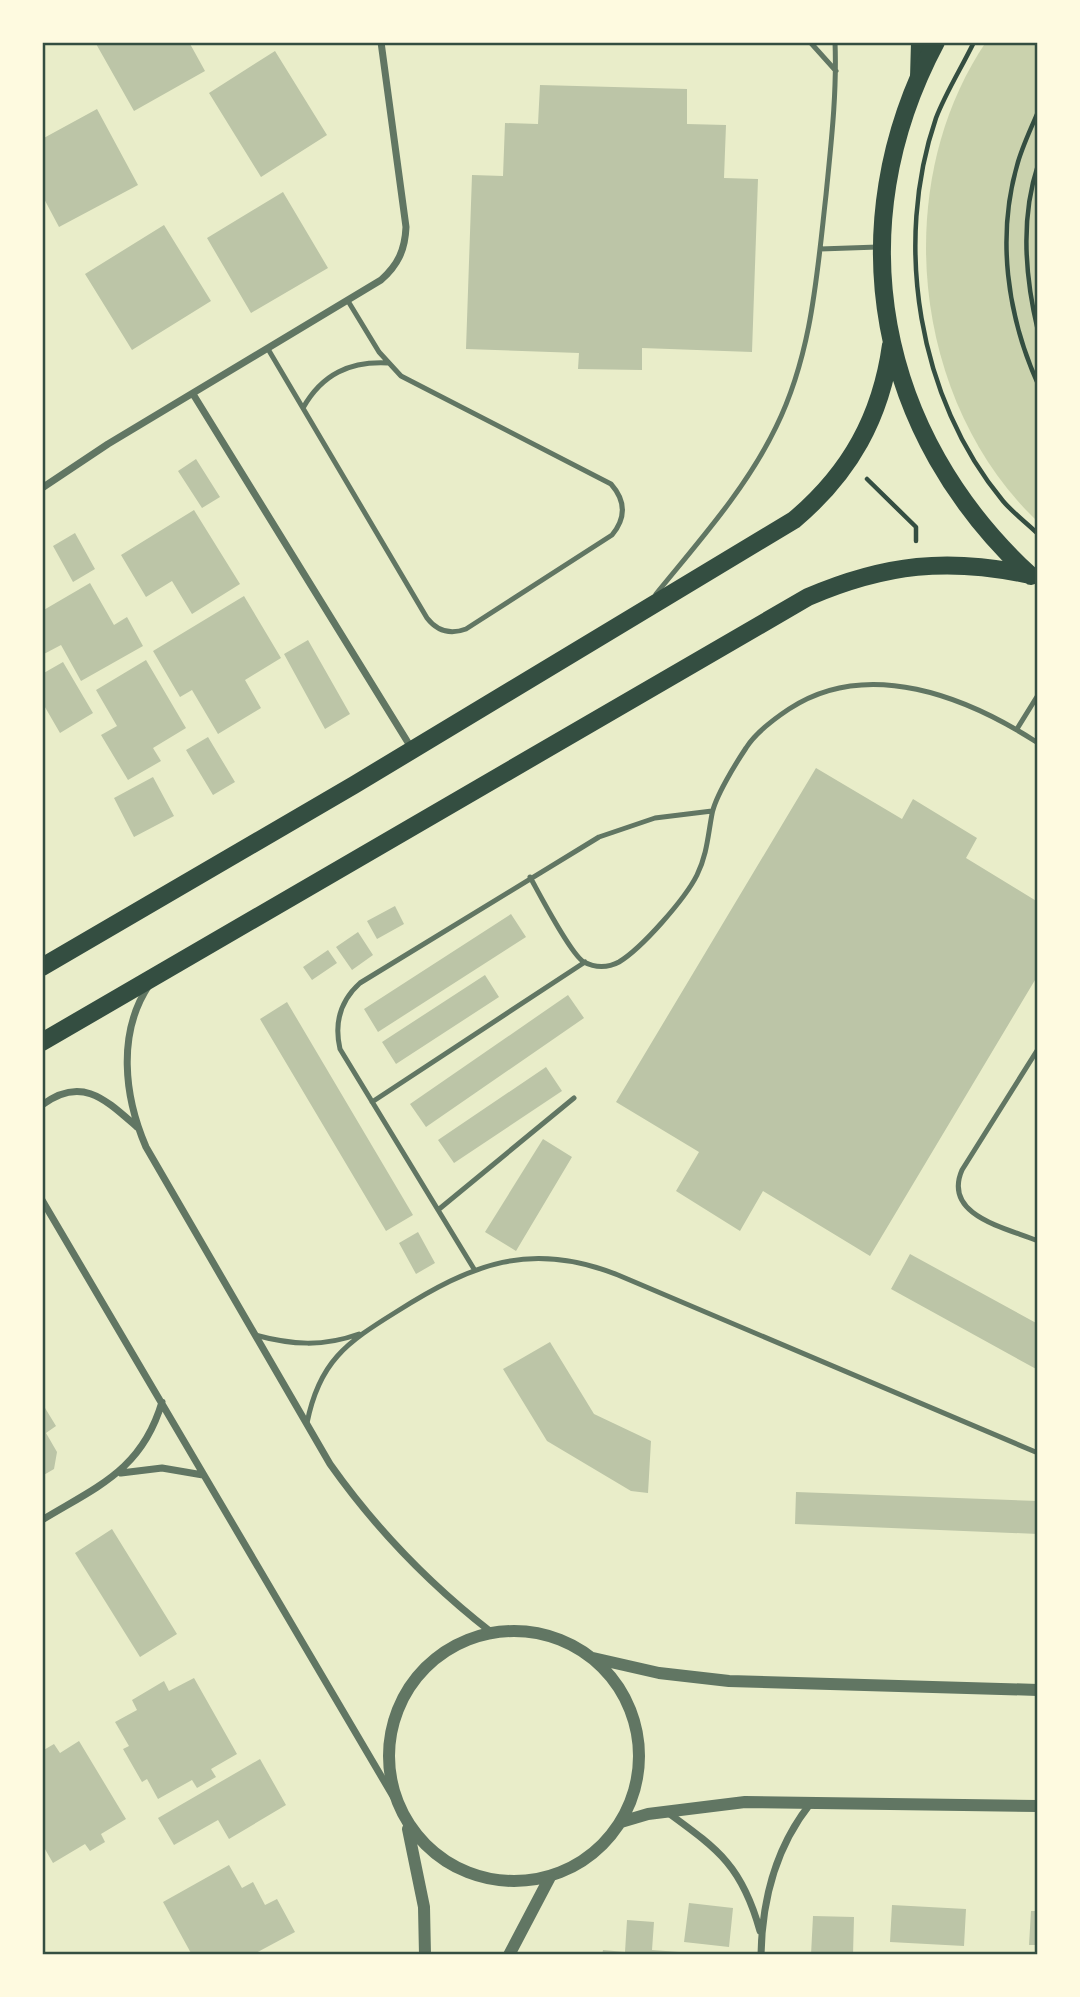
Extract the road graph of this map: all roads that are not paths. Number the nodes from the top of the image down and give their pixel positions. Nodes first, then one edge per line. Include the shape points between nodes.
1 (381, 42) edge
2 (810, 42) edge
3 (835, 42) edge
4 (919, 42) edge
5 (936, 42) edge
6 (836, 71) junction
7 (917, 78) junction
8 (881, 247) junction
9 (820, 249) junction
10 (348, 301) junction
11 (891, 345) junction
12 (268, 349) junction
13 (388, 363) junction
14 (193, 394) junction
15 (303, 408) junction
16 (42, 488) edge
17 (1034, 578) edge
18 (643, 611) junction
19 (1038, 695) edge
20 (1017, 729) junction
21 (1038, 743) edge
22 (413, 750) junction
23 (712, 811) junction
24 (530, 877) junction
25 (585, 962) junction
26 (42, 967) edge
27 (155, 976) junction
28 (42, 1042) edge
29 (1038, 1049) edge
30 (574, 1098) dead end
31 (372, 1102) junction
32 (42, 1105) edge
33 (137, 1127) junction
34 (42, 1200) edge
35 (438, 1210) junction
36 (1038, 1241) edge
37 (474, 1269) junction
38 (365, 1331) junction
39 (255, 1335) junction
40 (162, 1402) junction
41 (306, 1423) junction
42 (1038, 1454) edge
43 (120, 1473) junction
44 (203, 1475) junction
45 (42, 1520) edge
46 (491, 1632) junction
47 (591, 1657) junction
48 (1038, 1690) edge
49 (812, 1800) junction
50 (397, 1804) junction
51 (1035, 1804) edge
52 (667, 1811) junction
53 (621, 1822) junction
54 (407, 1825) junction
55 (550, 1877) junction
56 (761, 1935) junction
57 (425, 1955) edge
58 (509, 1955) edge
59 (761, 1955) edge

1 - 10 street via 405,242 392,270
2 - 6 lane
3 - 6 lane
4 - 7 main road
5 - 7 main road
6 - 9 lane
7 - 8 main road via 885,189
8 - 9 lane
8 - 11 main road
9 - 18 lane via 807,341 777,426 729,503
10 - 12 street
10 - 13 lane
11 - 17 main road via 912,410 942,471 982,527
11 - 18 main road via 879,402 848,463 817,501 794,520
12 - 14 street
12 - 15 lane
13 - 15 lane via 338,371 311,393
13 - 15 lane via 417,386 611,484 622,500 618,528 466,629 439,630 427,618
14 - 16 street
14 - 22 street
17 - 27 main road via 993,567 917,565 880,571 808,597
18 - 22 main road
19 - 20 lane
20 - 21 lane
20 - 23 lane via 966,704 910,688 882,684 838,688 797,704 762,730 747,746
22 - 26 main road
23 - 24 lane via 626,825
23 - 25 lane via 705,855 676,907 618,963 596,966
24 - 25 lane
24 - 31 lane via 352,991 340,1013 337,1037
25 - 31 lane
27 - 28 main road
27 - 33 street via 141,997 128,1048 127,1075
29 - 36 lane via 962,1170 957,1188 971,1213
30 - 35 lane
31 - 35 lane
32 - 33 street via 71,1091 89,1092 106,1099
33 - 39 street
34 - 40 street
35 - 37 lane
37 - 38 lane via 437,1286
37 - 42 lane via 538,1259 599,1268
38 - 39 lane via 310,1345
38 - 41 lane via 325,1370 312,1395
39 - 41 street
40 - 43 street via 151,1434
40 - 44 street
41 - 46 street via 330,1464 386,1538
43 - 44 street via 162,1468
43 - 45 street
44 - 50 street
46 - 47 street via 549,1635
46 - 50 street via 460,1643 432,1661 410,1685 395,1715 388,1747
47 - 48 street via 659,1673 729,1681
47 - 53 street via 621,1690 634,1721 639,1756
49 - 51 street
49 - 52 street
49 - 56 street via 781,1850
50 - 54 street
52 - 53 street
52 - 56 street via 717,1848 736,1871 751,1898
53 - 55 street via 578,1865
54 - 55 street via 450,1865 482,1879 516,1883
54 - 57 street via 424,1907
55 - 58 street
56 - 59 street

